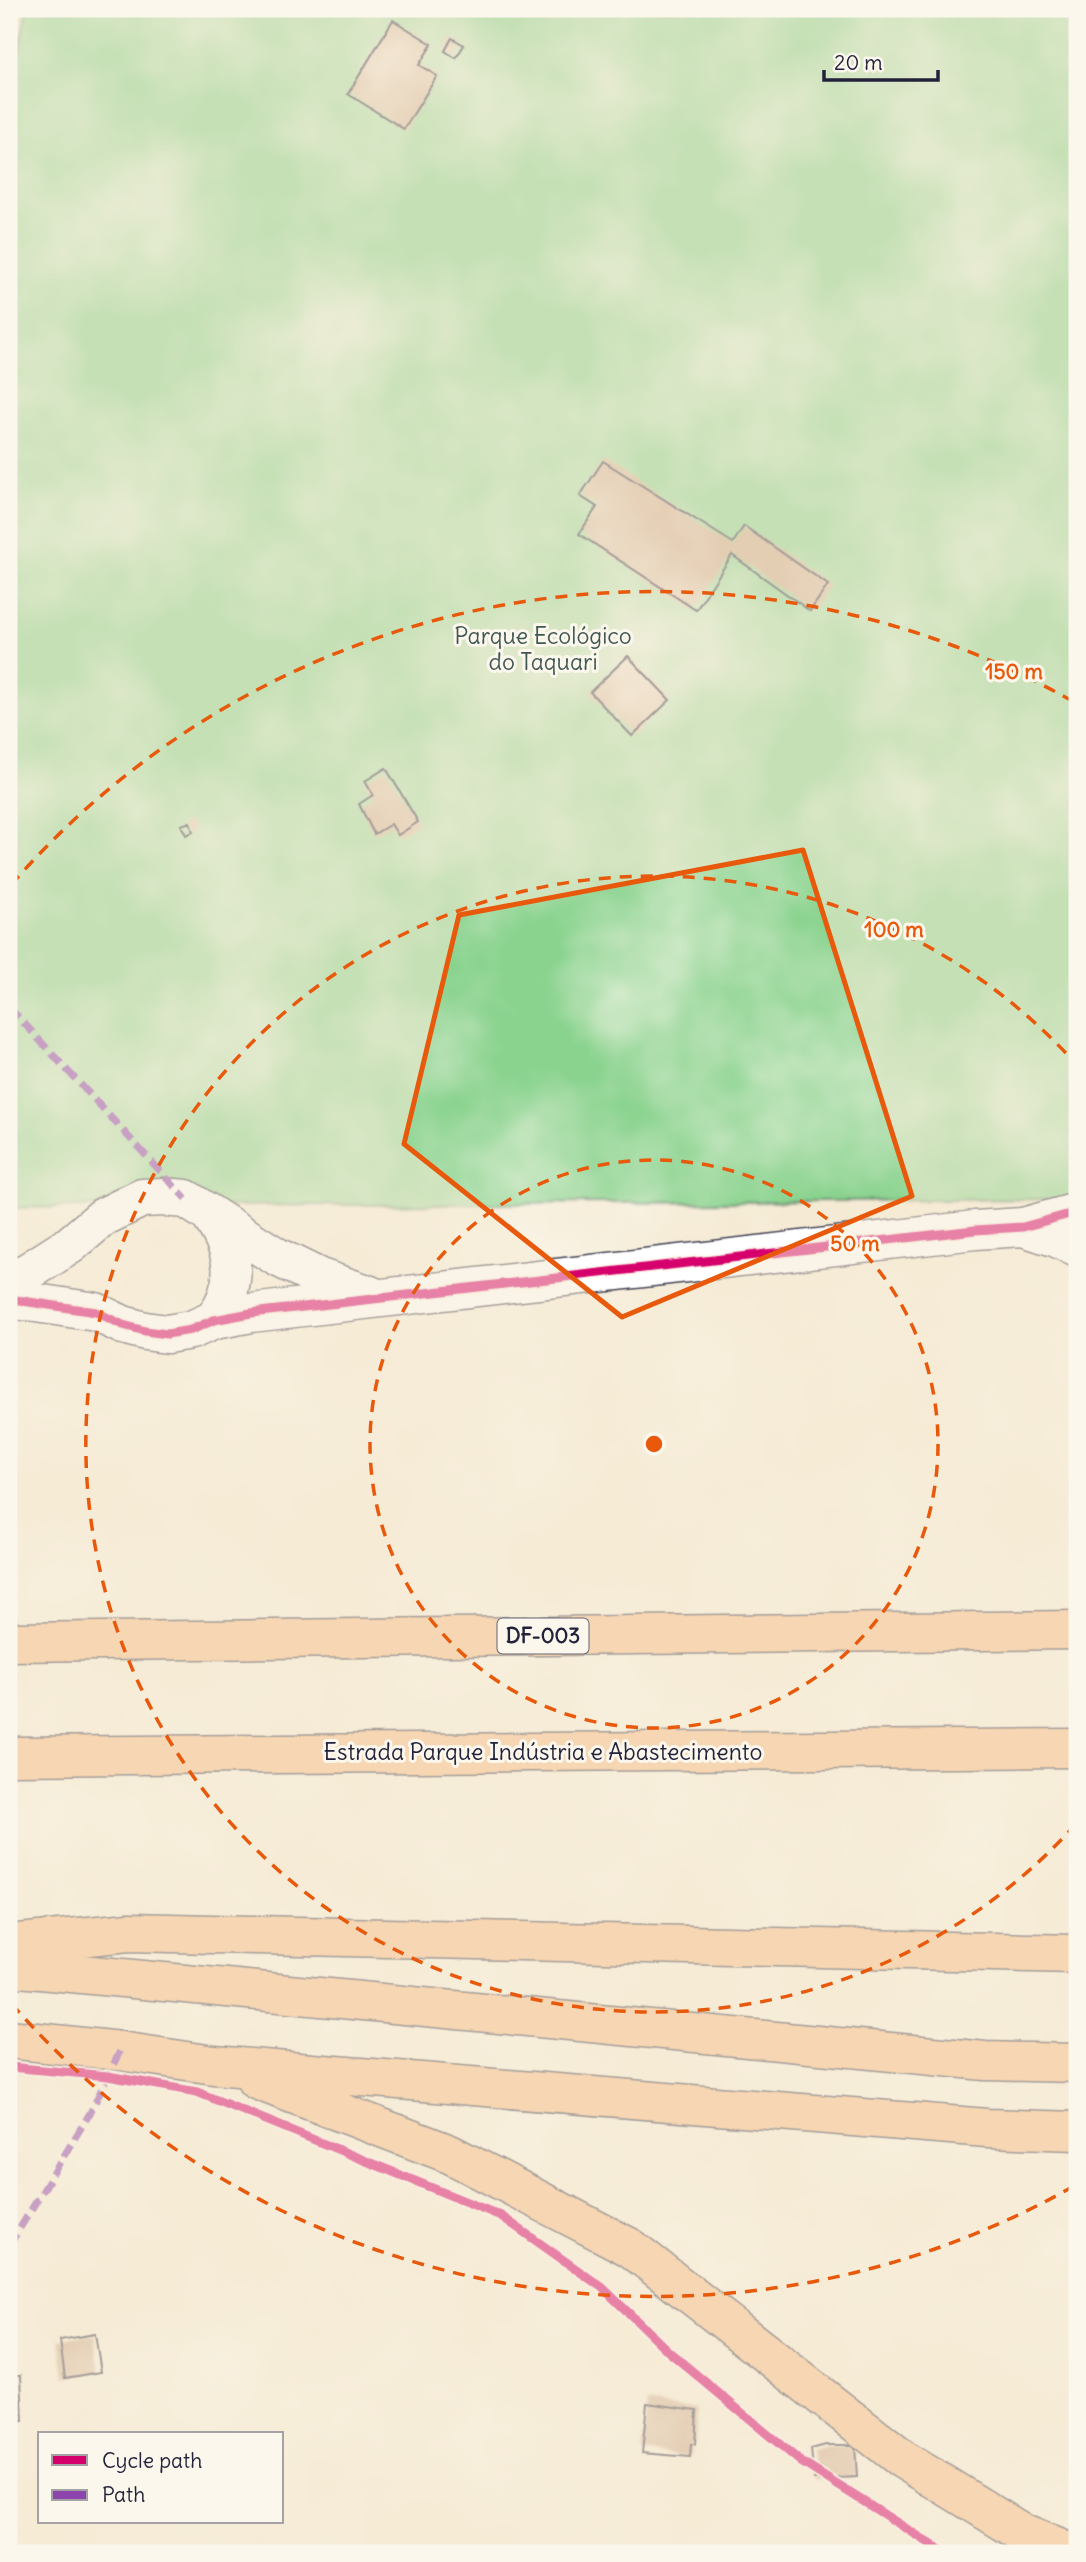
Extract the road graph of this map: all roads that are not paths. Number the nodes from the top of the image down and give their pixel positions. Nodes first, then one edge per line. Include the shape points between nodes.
1 (207, 1212) junction
2 (1077, 1212) edge
3 (1023, 1227) junction
4 (1077, 1248) edge
5 (9, 1284) edge
6 (378, 1298) junction
7 (9, 1299) edge
8 (214, 1320) junction
9 (1077, 1630) edge
10 (9, 1642) edge
11 (1077, 1748) edge
12 (9, 1756) edge
13 (9, 1944) edge
14 (1077, 1954) edge
15 (9, 1967) edge
16 (9, 2039) edge
17 (1077, 2063) edge
18 (215, 2065) junction
19 (1077, 2131) edge
20 (1072, 2553) edge

1 - 5 street via 187,1199 142,1198 103,1217 70,1245
1 - 6 street via 298,1267
1 - 8 street via 222,1232 233,1272 230,1290
2 - 3 street
3 - 4 street
3 - 6 street
6 - 8 street
7 - 8 street via 96,1312 122,1325 167,1334
9 - 10 main road, DF-003
11 - 12 main road, Estrada Parque Indústria e Abastecimento
13 - 14 main road via 129,1932
15 - 17 main road via 985,2061
16 - 18 main road
18 - 19 main road via 987,2128
18 - 20 main road via 450,2154 631,2248 902,2459 1024,2534

